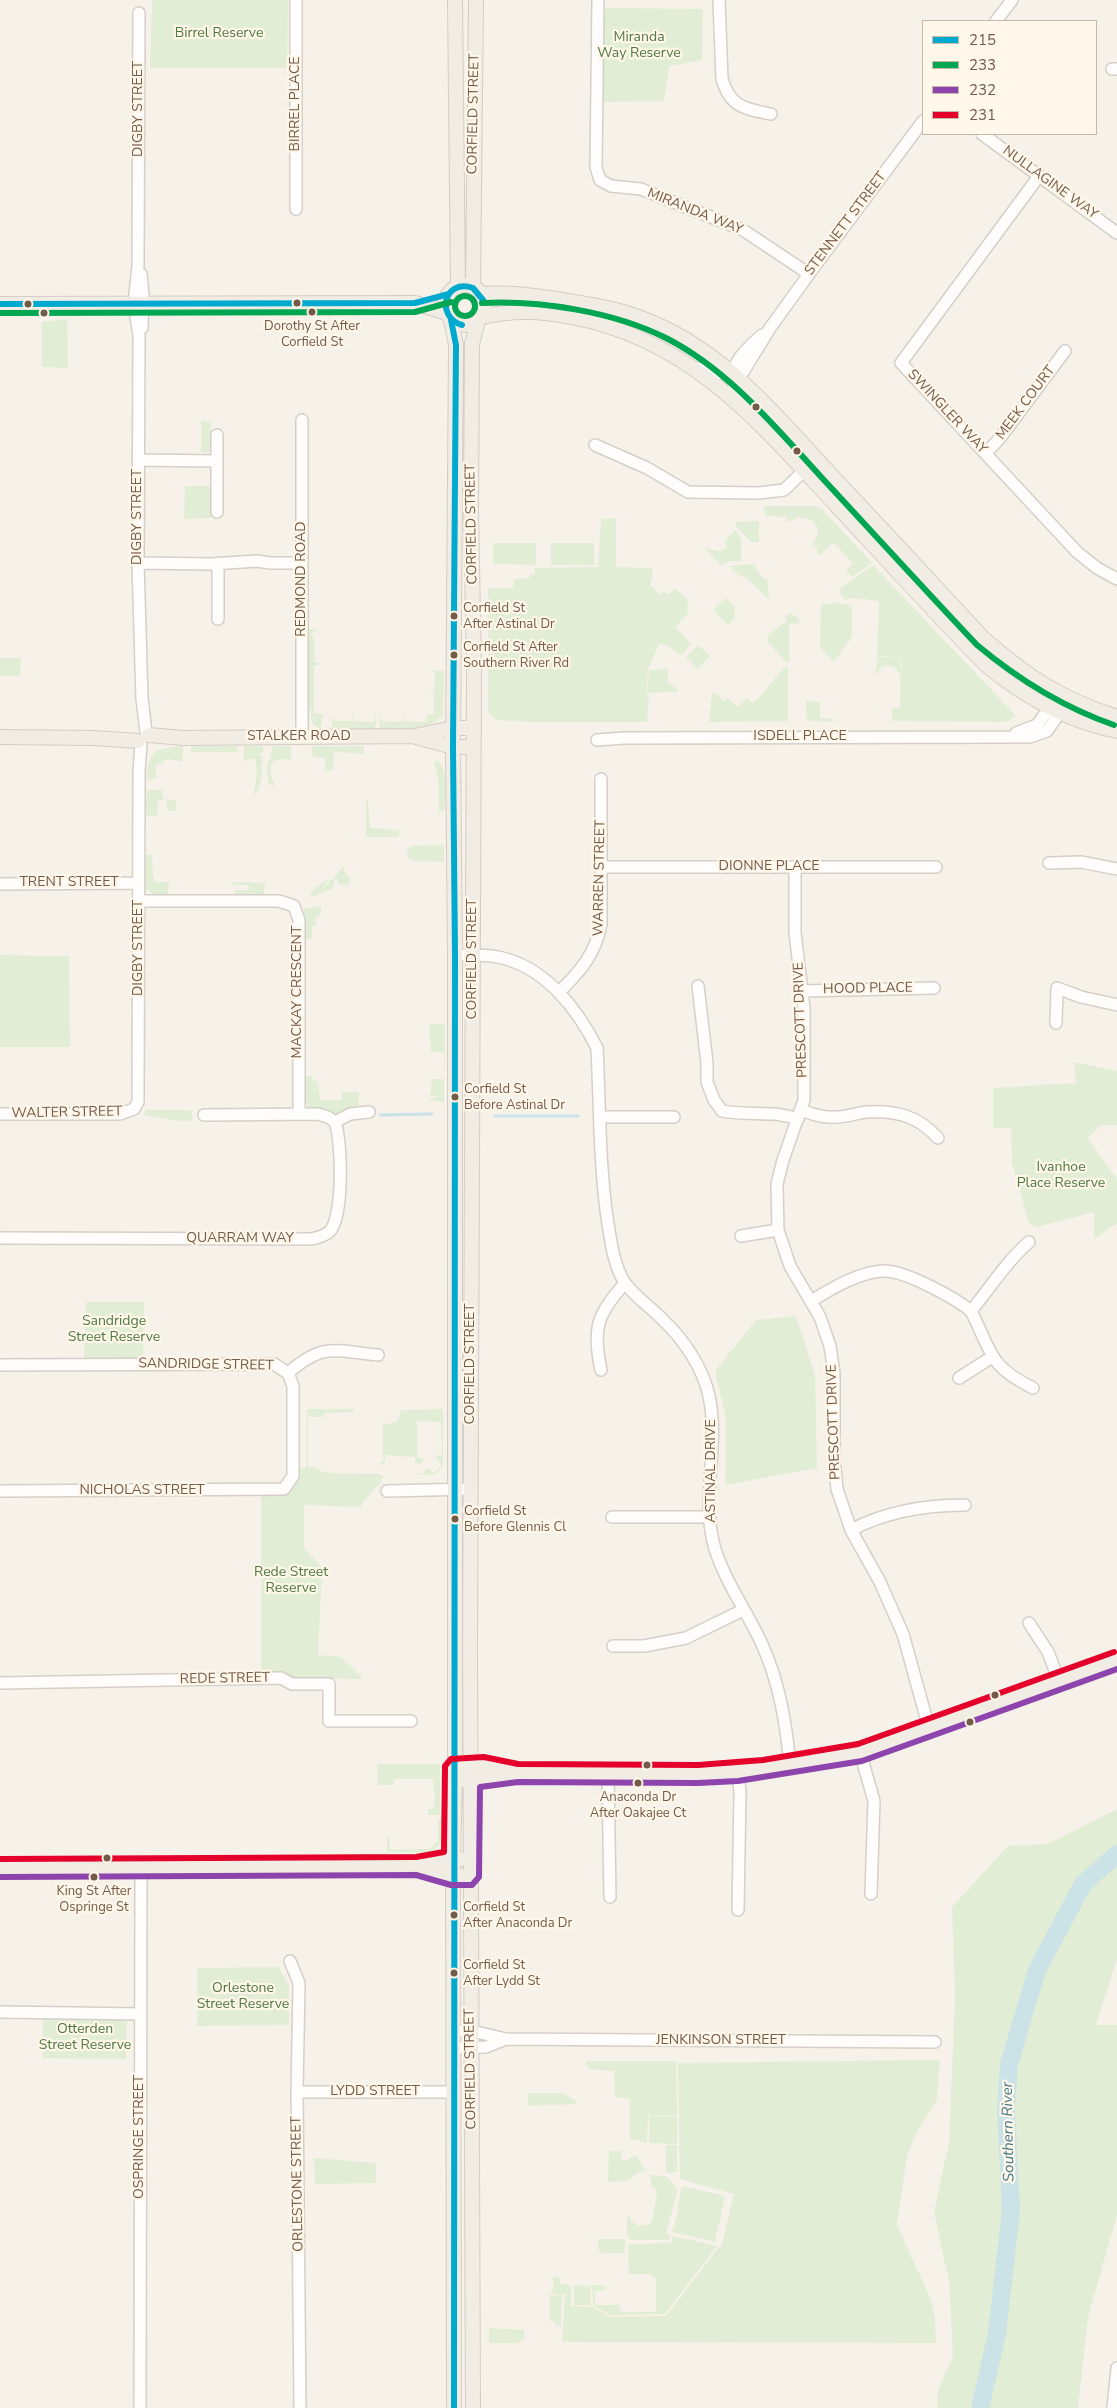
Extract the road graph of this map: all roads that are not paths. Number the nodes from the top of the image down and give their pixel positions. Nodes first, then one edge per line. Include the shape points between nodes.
1 (296, 0) edge
2 (455, 0) edge
3 (476, 0) edge
4 (598, 0) edge
5 (719, 0) edge
6 (1012, 0) edge
7 (139, 13) dead end
8 (997, 20) edge
9 (771, 114) dead end
10 (922, 122) edge
11 (983, 135) edge
12 (1039, 176) junction
13 (296, 209) dead end
14 (1117, 233) edge
15 (809, 274) junction
16 (453, 290) junction
17 (478, 291) junction
18 (415, 303) junction
19 (0, 304) edge
20 (138, 304) junction
21 (449, 316) junction
22 (480, 319) junction
23 (1065, 351) dead end
24 (695, 368) junction
25 (734, 373) junction
26 (302, 420) dead end
27 (766, 431) junction
28 (217, 435) dead end
29 (596, 445) dead end
30 (986, 454) junction
31 (816, 459) junction
32 (138, 460) junction
33 (216, 461) junction
34 (804, 471) junction
35 (217, 512) dead end
36 (138, 563) junction
37 (218, 563) junction
38 (302, 563) junction
39 (1117, 579) edge
40 (218, 619) dead end
41 (1064, 697) junction
42 (1055, 711) junction
43 (1117, 717) edge
44 (453, 728) junction
45 (474, 728) junction
46 (1117, 731) edge
47 (415, 736) junction
48 (0, 737) edge
49 (143, 738) junction
50 (302, 738) junction
51 (597, 740) dead end
52 (453, 747) junction
53 (474, 747) junction
54 (601, 779) dead end
55 (1049, 863) dead end
56 (795, 866) junction
57 (602, 867) junction
58 (936, 867) dead end
59 (1117, 869) edge
60 (139, 883) junction
61 (0, 884) edge
62 (139, 901) junction
63 (455, 955) junction
64 (473, 955) junction
65 (698, 986) dead end
66 (934, 988) dead end
67 (803, 990) junction
68 (559, 992) junction
69 (1117, 1005) edge
70 (1056, 1023) dead end
71 (134, 1109) joint
72 (369, 1112) dead end
73 (0, 1114) edge
74 (298, 1114) junction
75 (204, 1115) dead end
76 (799, 1115) junction
77 (674, 1117) dead end
78 (600, 1118) junction
79 (335, 1122) junction
80 (938, 1138) dead end
81 (778, 1230) junction
82 (741, 1236) dead end
83 (0, 1238) edge
84 (1030, 1242) dead end
85 (625, 1282) junction
86 (811, 1301) junction
87 (971, 1311) junction
88 (378, 1355) dead end
89 (992, 1357) junction
90 (0, 1366) edge
91 (601, 1370) dead end
92 (288, 1373) junction
93 (959, 1378) dead end
94 (1033, 1388) dead end
95 (284, 1489) joint
96 (454, 1489) junction
97 (471, 1489) junction
98 (388, 1491) dead end
99 (0, 1492) edge
100 (965, 1505) dead end
101 (612, 1517) dead end
102 (710, 1517) junction
103 (851, 1530) junction
104 (743, 1610) junction
105 (1029, 1623) dead end
106 (614, 1646) dead end
107 (1117, 1660) edge
108 (1059, 1681) junction
109 (0, 1683) edge
110 (411, 1720) dead end
111 (929, 1728) junction
112 (860, 1752) junction
113 (790, 1765) junction
114 (738, 1772) junction
115 (455, 1773) junction
116 (470, 1773) junction
117 (608, 1774) junction
118 (453, 1859) junction
119 (470, 1859) junction
120 (417, 1866) junction
121 (141, 1867) junction
122 (0, 1868) edge
123 (453, 1876) junction
124 (470, 1876) junction
125 (871, 1894) dead end
126 (610, 1897) dead end
127 (738, 1910) dead end
128 (290, 1961) dead end
129 (0, 2012) edge
130 (140, 2014) junction
131 (453, 2031) junction
132 (472, 2032) junction
133 (506, 2039) junction
134 (935, 2042) dead end
135 (453, 2048) junction
136 (472, 2048) junction
137 (297, 2092) junction
138 (453, 2092) junction
139 (1117, 2368) edge
140 (1114, 2402) edge
141 (140, 2408) edge
142 (300, 2408) edge
143 (454, 2408) edge
144 (473, 2408) edge

1 - 13 street, BIRREL PLACE
2 - 16 main road, CORFIELD STREET
3 - 17 main road, CORFIELD STREET
4 - 15 street, MIRANDA WAY via 596,167 600,180 611,186 641,189 742,230
5 - 9 street via 725,91 739,105
6 - 8 street
7 - 20 street, DIGBY STREET via 138,266 142,277
10 - 15 street, STENNETT STREET
11 - 12 street, NULLAGINE WAY
12 - 14 street, NULLAGINE WAY
12 - 30 street, SWINGLER WAY via 901,363
15 - 25 street, STENNETT STREET via 770,328 738,359
16 - 17 main road
16 - 18 main road
16 - 21 main road via 446,300
17 - 22 main road via 485,306
17 - 25 main road via 527,294 600,306 642,318 679,336
18 - 20 main road
18 - 21 main road
19 - 20 main road
20 - 32 street, DIGBY STREET via 142,329 138,336
21 - 22 main road via 456,323 468,325
21 - 44 main road, CORFIELD STREET via 456,346
22 - 24 main road via 504,312 526,311 583,319 651,342
22 - 45 main road, CORFIELD STREET via 472,353
23 - 30 street, MEEK COURT
24 - 25 street via 714,374
24 - 27 main road
25 - 27 street via 734,385 757,411
25 - 31 main road
26 - 38 street, REDMOND ROAD
27 - 34 main road
28 - 33 street
29 - 34 street via 647,468 688,492 771,493 784,490
30 - 39 street, SWINGLER WAY via 1077,552
31 - 34 street
31 - 41 main road via 983,638 1017,667
32 - 33 street
32 - 36 street, DIGBY STREET
33 - 35 street
34 - 42 main road via 986,665 1011,685
36 - 37 street
36 - 49 street, DIGBY STREET
37 - 38 street
37 - 40 street
38 - 50 street, REDMOND ROAD
41 - 42 street, ISDELL PLACE
41 - 43 main road
42 - 46 main road
42 - 51 street, ISDELL PLACE via 1042,734 1030,737
44 - 45 main road, STALKER ROAD
44 - 47 main road, STALKER ROAD
44 - 52 main road, CORFIELD STREET
45 - 53 main road, CORFIELD STREET
47 - 50 main road, STALKER ROAD
47 - 52 main road, STALKER ROAD
48 - 49 main road, STALKER ROAD
49 - 50 main road, STALKER ROAD
49 - 60 street, DIGBY STREET
52 - 53 main road, STALKER ROAD
52 - 63 main road, CORFIELD STREET
53 - 64 main road, CORFIELD STREET
54 - 57 street, WARREN STREET
55 - 59 street via 1081,862
56 - 57 street, DIONNE PLACE
56 - 58 street, DIONNE PLACE
56 - 67 street, PRESCOTT DRIVE via 795,924
57 - 68 street, WARREN STREET via 602,924 598,943
60 - 61 street, TRENT STREET
60 - 62 street, DIGBY STREET
62 - 71 street, DIGBY STREET via 139,1095
62 - 74 street, MACKAY CRESCENT via 280,901 294,906 299,920
63 - 64 street, ASTINAL DRIVE
63 - 96 main road, CORFIELD STREET
64 - 68 street, ASTINAL DRIVE via 497,957 520,964
64 - 97 main road, CORFIELD STREET
65 - 76 street via 707,1082 722,1111
66 - 67 street, HOOD PLACE
67 - 76 street, PRESCOTT DRIVE via 804,1089
68 - 78 street, ASTINAL DRIVE via 587,1029 596,1048
69 - 70 street via 1057,988
71 - 73 street, WALTER STREET via 120,1114
72 - 79 street via 350,1114
74 - 75 street
74 - 79 street via 318,1114
76 - 80 street via 837,1117 866,1112 902,1115 920,1121
76 - 81 street, PRESCOTT DRIVE via 778,1184
77 - 78 street
78 - 85 street, ASTINAL DRIVE via 602,1186 613,1253
79 - 83 street, QUARRAM WAY via 338,1135 338,1212 330,1231 321,1237 311,1240
81 - 82 street
81 - 86 street, PRESCOTT DRIVE via 790,1266
84 - 87 street via 1010,1258 994,1284
85 - 91 street via 606,1305 598,1325 596,1344
85 - 102 street, ASTINAL DRIVE via 665,1322 700,1368 709,1395 712,1420
86 - 87 street via 846,1281 885,1271 908,1277 957,1299
86 - 103 street, PRESCOTT DRIVE via 830,1346 834,1373 837,1490
87 - 89 street
88 - 92 street via 324,1351 305,1358
89 - 93 street
89 - 94 street via 1011,1377
90 - 92 street, SANDRIDGE STREET via 266,1363
92 - 95 street, SANDRIDGE STREET via 293,1386 293,1476
95 - 99 street, NICHOLAS STREET
96 - 97 street
96 - 98 street
96 - 115 main road, CORFIELD STREET
97 - 116 main road, CORFIELD STREET
100 - 103 street via 908,1509
101 - 102 street
102 - 104 street, ASTINAL DRIVE via 714,1546
103 - 111 street, PRESCOTT DRIVE via 880,1582 903,1634
104 - 106 street via 686,1638 644,1646
104 - 113 street, ASTINAL DRIVE via 761,1641 774,1674 786,1719
105 - 108 street via 1048,1652
107 - 108 main road
108 - 111 main road
109 - 110 street, REDE STREET via 282,1678 292,1684 329,1684 329,1721
111 - 112 main road
112 - 113 main road
112 - 125 street via 874,1801
113 - 114 main road
114 - 117 main road
114 - 127 street
115 - 116 main road
115 - 118 main road, CORFIELD STREET
116 - 117 main road via 483,1766 517,1773
116 - 119 main road, CORFIELD STREET
117 - 126 street
118 - 119 main road
118 - 120 main road
118 - 123 main road, CORFIELD STREET
119 - 124 main road, CORFIELD STREET
120 - 121 main road
120 - 123 main road
121 - 122 main road
121 - 130 street, OSPRINGE STREET
123 - 124 main road
123 - 131 main road, CORFIELD STREET
124 - 132 main road, CORFIELD STREET
128 - 137 street, ORLESTONE STREET via 299,1983
129 - 130 street
130 - 141 street, OSPRINGE STREET
131 - 132 street, JENKINSON STREET
131 - 135 main road, CORFIELD STREET
132 - 133 street, JENKINSON STREET
132 - 136 main road, CORFIELD STREET
133 - 134 street, JENKINSON STREET
133 - 136 street, JENKINSON STREET
135 - 136 street, JENKINSON STREET
135 - 138 main road, CORFIELD STREET
136 - 144 main road, CORFIELD STREET
137 - 138 street, LYDD STREET
137 - 142 street, ORLESTONE STREET
138 - 143 main road, CORFIELD STREET
139 - 140 street

